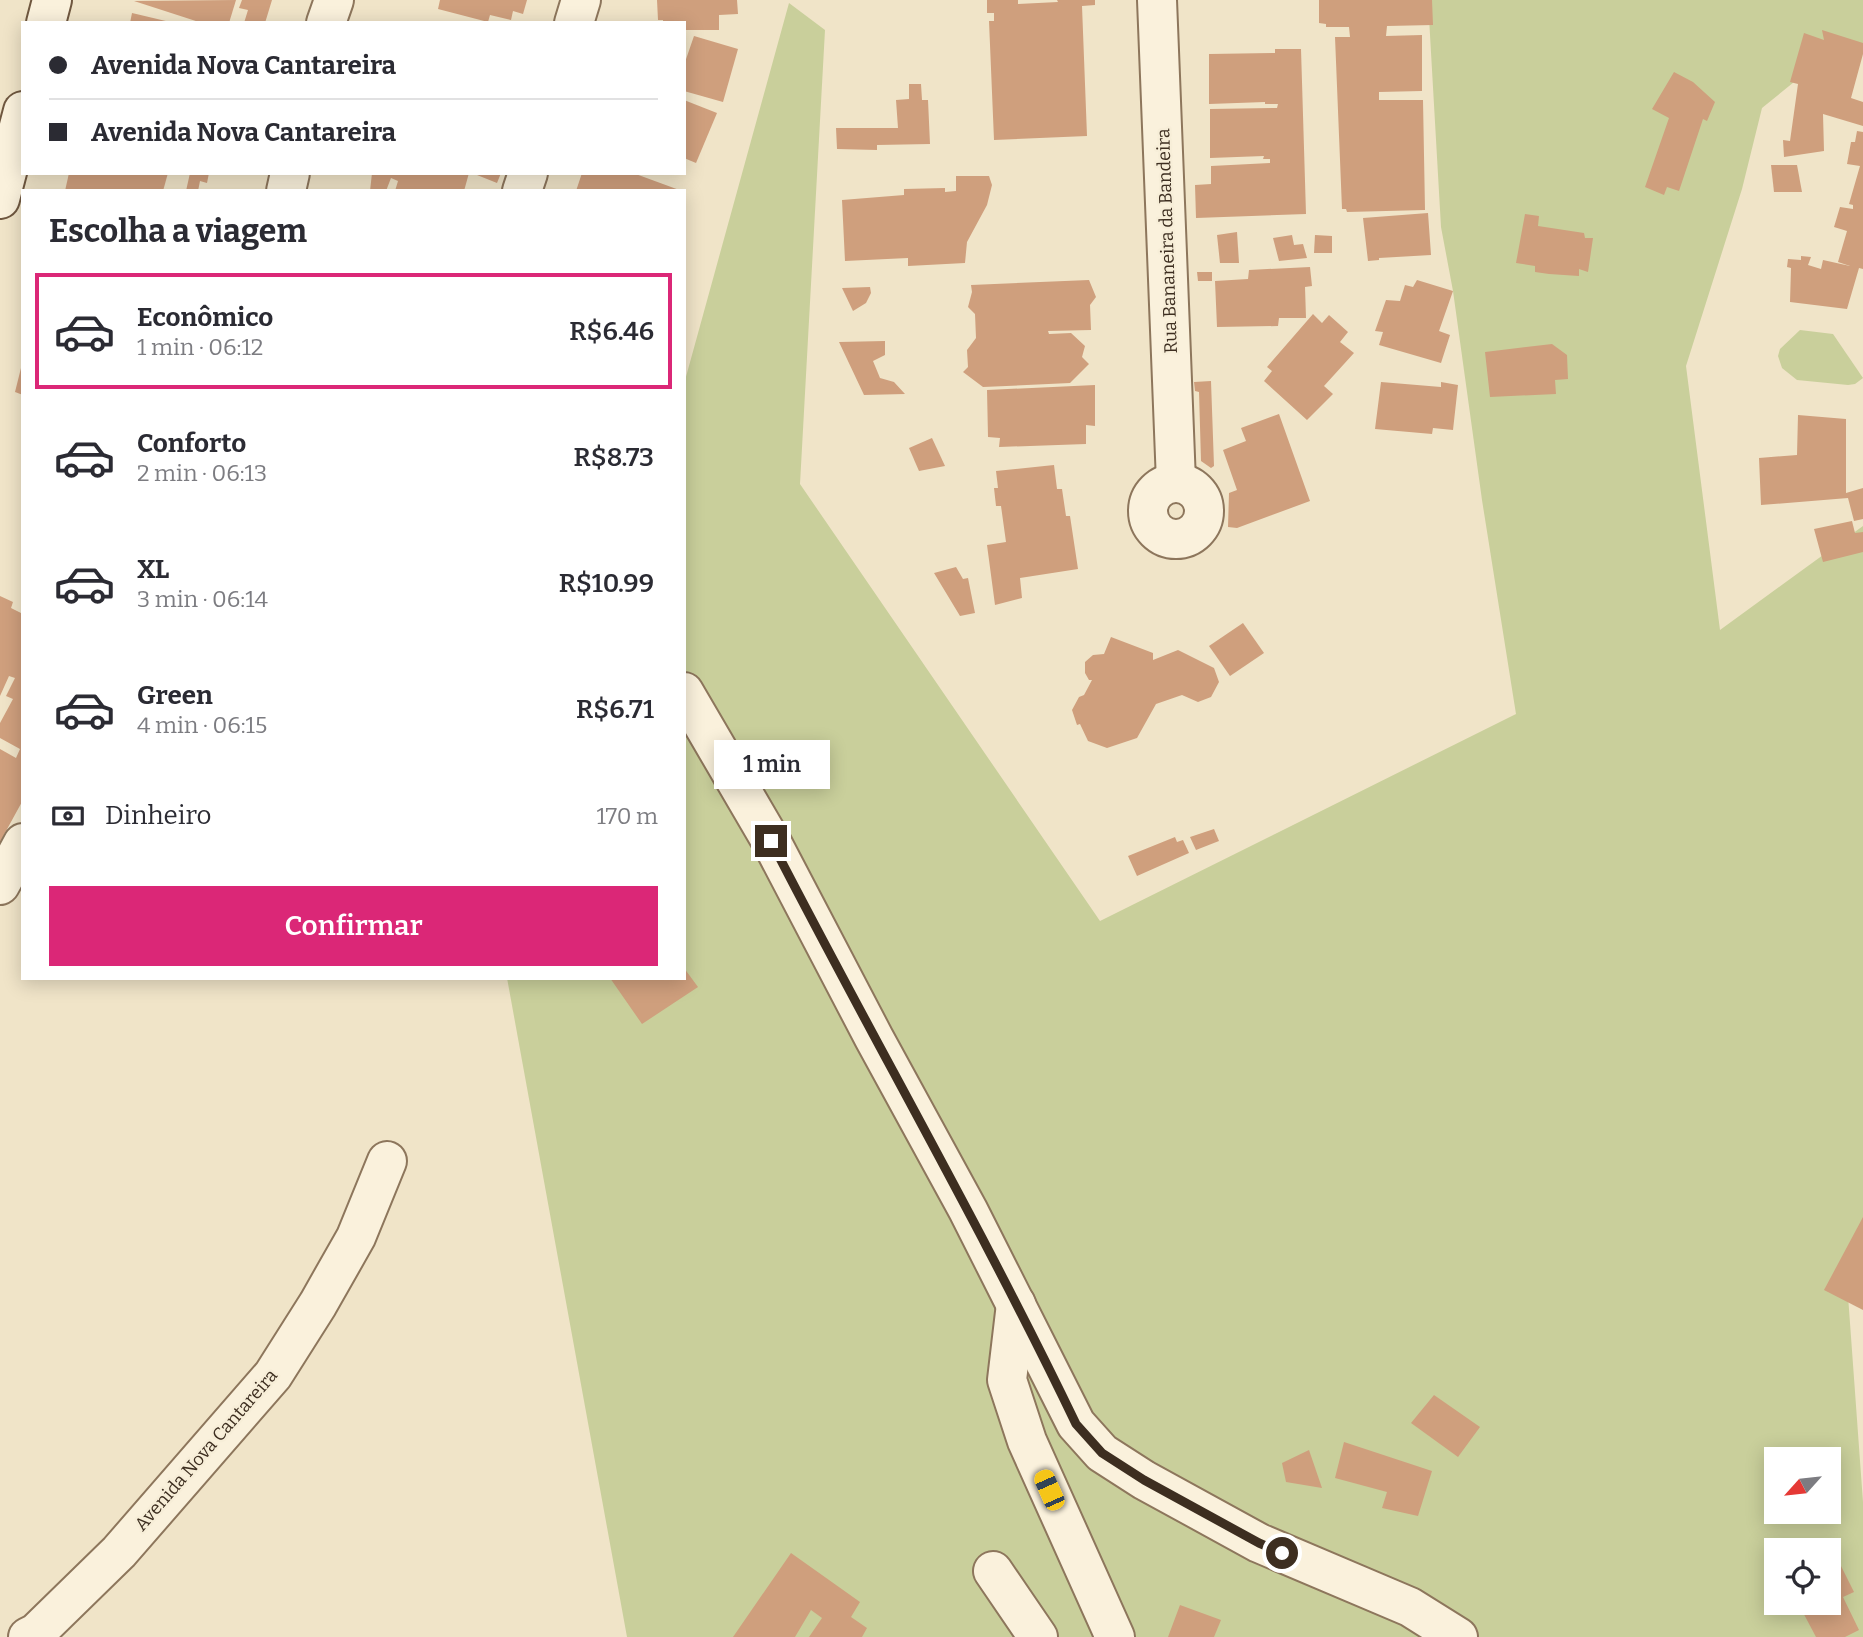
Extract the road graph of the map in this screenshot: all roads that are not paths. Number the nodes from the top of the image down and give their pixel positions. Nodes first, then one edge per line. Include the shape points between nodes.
1 (52, 0) edge
2 (334, 0) edge
3 (581, 0) edge
4 (1157, 0) edge
5 (47, 21) edge
6 (327, 21) edge
7 (576, 21) edge
8 (21, 119) edge
9 (0, 199) edge
10 (1176, 482) dead end
11 (686, 695) edge
12 (21, 848) edge
13 (0, 885) edge
14 (387, 1161) dead end
15 (1016, 1304) junction
16 (993, 1571) dead end
17 (0, 1622) edge
18 (22, 1637) edge
19 (28, 1637) edge
20 (1038, 1637) edge
21 (1115, 1637) edge
22 (1458, 1637) edge

1 - 5 street
2 - 6 street
3 - 7 street
4 - 10 street, Rua Bananeira da Bandeira
8 - 9 street
11 - 15 street via 771,841
12 - 13 street
14 - 19 street, Avenida Nova Cantareira via 356,1237 272,1375 119,1552
15 - 21 street via 1007,1380 1027,1441
15 - 22 street via 1076,1424 1102,1453 1259,1543 1410,1607
16 - 20 street
17 - 18 street

